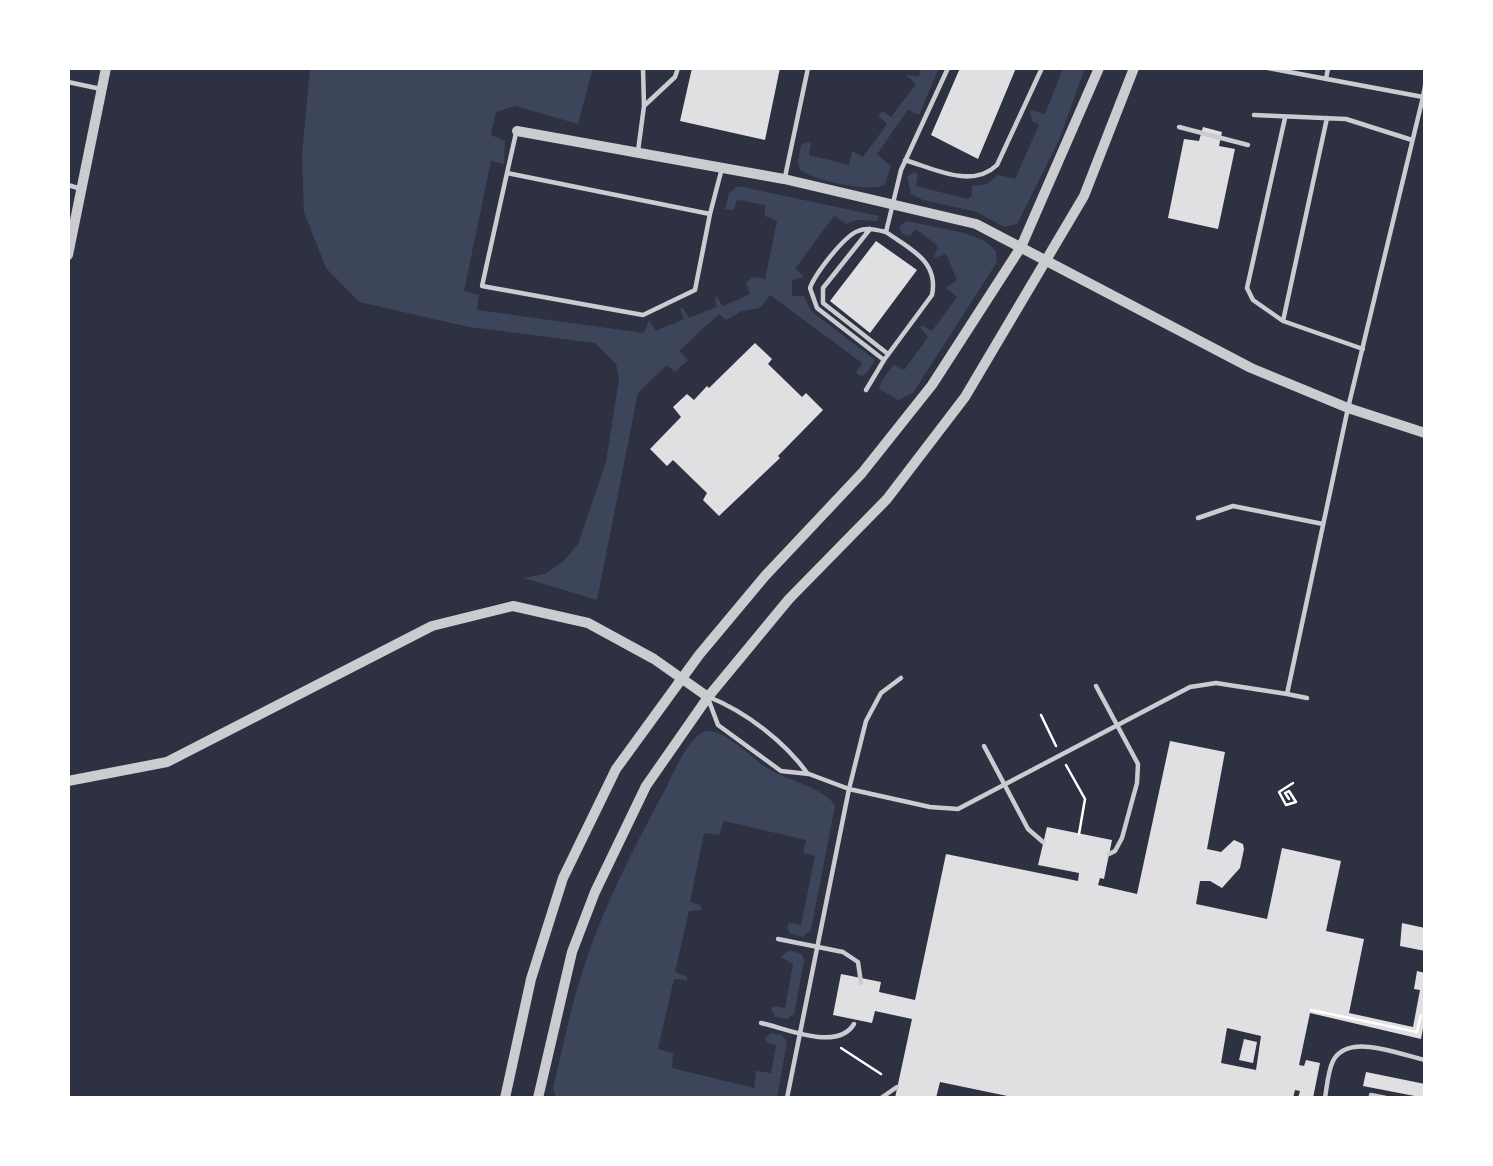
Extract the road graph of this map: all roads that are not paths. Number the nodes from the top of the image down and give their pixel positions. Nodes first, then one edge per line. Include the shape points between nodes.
1 (106, 68) edge
2 (643, 68) edge
3 (678, 68) edge
4 (808, 68) edge
5 (948, 68) edge
6 (1042, 68) edge
7 (1098, 68) edge
8 (1134, 68) edge
9 (1268, 68) edge
10 (1328, 68) edge
11 (1326, 79) junction
12 (68, 82) edge
13 (1425, 86) edge
14 (102, 89) junction
15 (1423, 97) junction
16 (644, 106) junction
17 (1254, 115) dead end
18 (1285, 118) junction
19 (1327, 118) junction
20 (1179, 127) dead end
21 (517, 131) joint
22 (1412, 139) junction
23 (1248, 145) dead end
24 (638, 152) junction
25 (905, 160) junction
26 (722, 168) junction
27 (507, 173) junction
28 (784, 179) junction
29 (68, 186) edge
30 (82, 189) junction
31 (894, 205) junction
32 (709, 214) junction
33 (870, 229) junction
34 (886, 232) junction
35 (1021, 247) junction
36 (68, 255) edge
37 (1046, 261) junction
38 (1283, 321) junction
39 (1363, 349) junction
40 (888, 354) junction
41 (884, 360) junction
42 (866, 390) dead end
43 (1348, 408) junction
44 (1425, 433) edge
45 (1198, 518) dead end
46 (1323, 524) junction
47 (681, 677) junction
48 (901, 677) dead end
49 (1096, 686) dead end
50 (1287, 694) junction
51 (708, 697) junction
52 (1307, 698) dead end
53 (1117, 726) junction
54 (984, 746) dead end
55 (809, 774) junction
56 (68, 781) edge
57 (1006, 786) junction
58 (849, 789) junction
59 (1044, 842) dead end
60 (1109, 854) dead end
61 (778, 939) dead end
62 (817, 947) junction
63 (861, 983) dead end
64 (761, 1023) dead end
65 (854, 1024) dead end
66 (800, 1031) junction
67 (1425, 1060) edge
68 (897, 1087) dead end
69 (505, 1098) edge
70 (538, 1098) edge
71 (787, 1098) edge
72 (881, 1098) edge
73 (1325, 1098) edge
74 (1371, 1098) edge
75 (1386, 1098) edge

1 - 14 street
2 - 16 lane
3 - 16 lane via 675,77
4 - 28 lane
5 - 25 lane
6 - 25 lane via 997,166 987,175 970,178
7 - 35 street
8 - 37 street via 1084,196
9 - 11 lane
10 - 11 lane
11 - 15 lane
12 - 14 lane
13 - 15 lane
14 - 30 street
15 - 22 lane
16 - 24 lane
17 - 18 lane
18 - 19 lane
18 - 38 lane via 1247,288 1253,300
19 - 22 lane via 1346,119
19 - 38 lane
20 - 23 lane
21 - 24 street
21 - 27 lane
22 - 39 lane
24 - 26 street
25 - 31 lane
26 - 28 street
26 - 32 lane
27 - 32 lane
27 - 32 lane via 482,286 643,315 695,290
28 - 31 street
29 - 30 lane
30 - 36 street
31 - 34 lane
31 - 35 street via 976,224
33 - 34 lane
33 - 40 lane via 824,288 823,303
33 - 41 lane via 851,234 810,288 817,308
34 - 40 lane via 923,258 932,269 934,282 932,295
35 - 37 street
35 - 47 street via 932,385 862,473 765,576
37 - 43 street via 1251,368
37 - 51 street via 965,397 887,499 789,599
38 - 39 lane
39 - 43 lane
40 - 41 lane
41 - 42 lane
43 - 44 street
43 - 46 lane
45 - 46 lane via 1233,506
46 - 50 lane
47 - 51 street
47 - 56 street via 588,623 513,606 432,626 167,762
47 - 69 street via 616,769 564,878 531,979
48 - 58 lane via 871,708
49 - 53 lane
50 - 52 lane
50 - 53 lane via 1202,684
51 - 55 lane via 733,706 795,756
51 - 55 lane via 718,725 781,771
51 - 70 street via 646,786 595,892 572,952
53 - 57 lane
53 - 60 lane via 1135,757 1138,773 1122,838
54 - 57 lane
55 - 58 lane
57 - 58 lane via 958,809
57 - 59 lane via 1028,829
58 - 62 lane
61 - 62 lane
62 - 63 lane via 853,957 861,969
62 - 66 lane
64 - 66 lane
65 - 66 lane via 835,1038
66 - 71 lane
67 - 73 lane via 1359,1046 1345,1049 1332,1063
68 - 72 lane
74 - 75 lane

